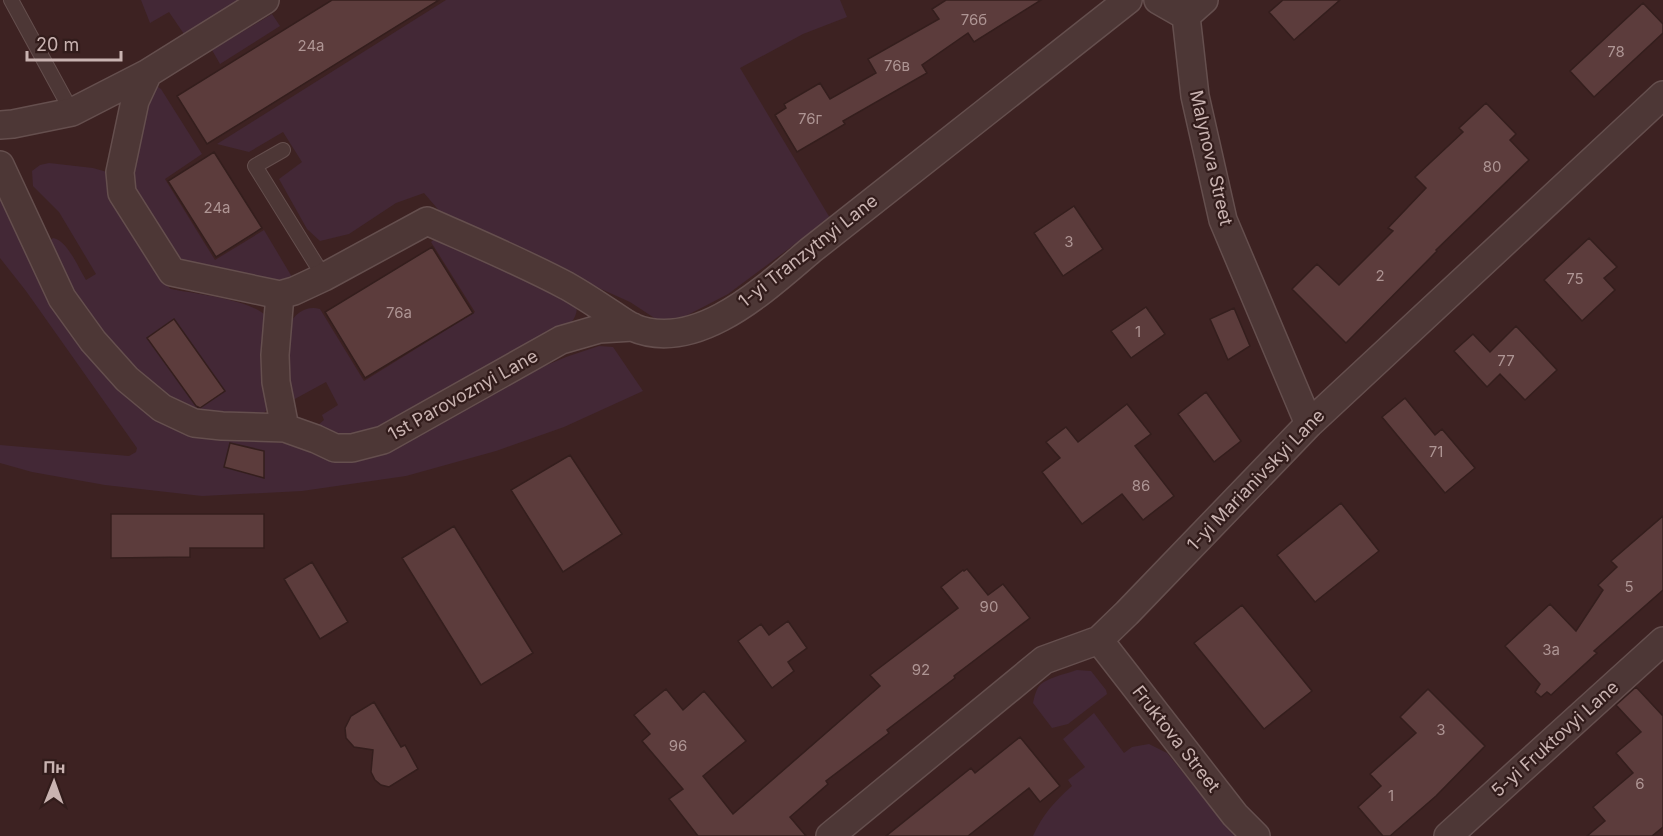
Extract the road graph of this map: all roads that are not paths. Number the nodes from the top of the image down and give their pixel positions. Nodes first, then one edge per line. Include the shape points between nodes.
1 (11, 0) edge
2 (265, 0) edge
3 (1128, 0) edge
4 (1158, 0) edge
5 (1195, 8) edge
6 (148, 74) junction
7 (1663, 95) edge
8 (72, 112) junction
9 (0, 125) edge
10 (283, 150) dead end
11 (0, 165) edge
12 (324, 277) junction
13 (280, 295) junction
14 (633, 327) junction
15 (1309, 424) junction
16 (285, 428) junction
17 (1099, 640) junction
18 (1663, 641) edge
19 (830, 836) edge
20 (1256, 836) edge
21 (1448, 836) edge

1 - 8 lane
2 - 6 street
3 - 14 street, 1-yi Tranzytnyi Lane via 760,293 715,321 690,331 672,334
4 - 5 street, Malynova Street
5 - 15 street, Malynova Street via 1195,96 1223,220
6 - 8 street
6 - 13 street via 135,101 120,172 122,193 172,272
7 - 15 street, 1-yi Marianivskyi Lane
8 - 9 street
10 - 12 lane via 255,166
11 - 16 street, 1st Parovoznyi Lane via 62,298 127,379 162,408 194,423
12 - 13 street
12 - 14 street, 1-yi Tranzytnyi Lane via 427,221 547,276
13 - 16 street via 276,382
14 - 16 street, 1st Parovoznyi Lane via 600,329 561,340 383,440 335,448
15 - 17 street, 1-yi Marianivskyi Lane
17 - 19 street, 1-yi Marianivskyi Lane via 1044,660
17 - 20 street, Fruktova Street via 1235,815
18 - 21 street, 5-yi Fruktovyi Lane

